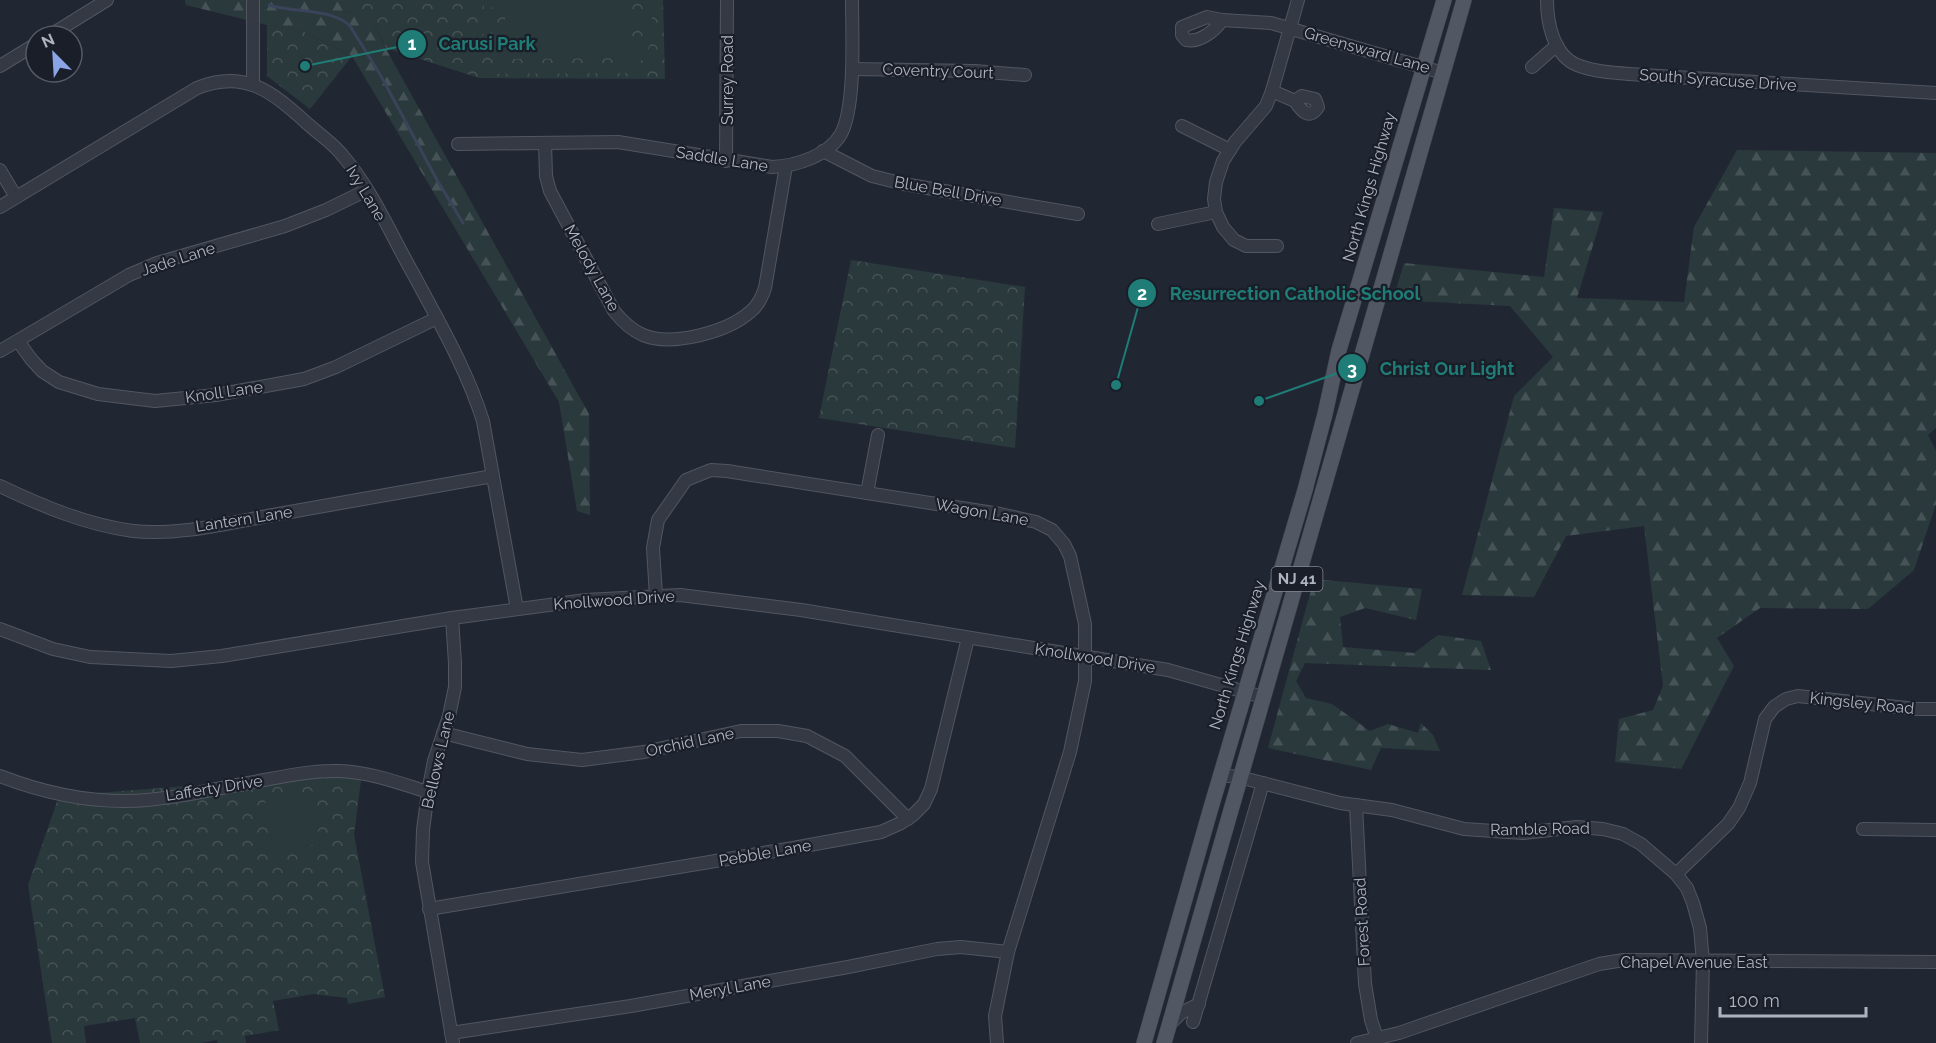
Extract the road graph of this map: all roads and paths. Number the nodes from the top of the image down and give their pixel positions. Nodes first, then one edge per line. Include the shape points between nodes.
1 (107, 0) edge
2 (253, 0) edge
3 (727, 0) edge
4 (852, 0) edge
5 (1298, 0) edge
6 (1443, 0) edge
7 (1464, 0) edge
8 (1547, 0) edge
9 (1222, 20) dead end
10 (68, 24) edge
11 (1290, 28) junction
12 (1557, 45) junction
13 (24, 51) edge
14 (0, 66) edge
15 (1424, 67) junction
16 (1532, 67) dead end
17 (852, 69) junction
18 (1443, 73) junction
19 (1025, 75) dead end
20 (253, 85) junction
21 (1936, 93) edge
22 (1182, 126) dead end
23 (544, 143) junction
24 (458, 144) dead end
25 (1230, 150) junction
26 (823, 151) junction
27 (726, 161) junction
28 (786, 166) junction
29 (0, 170) edge
30 (367, 190) junction
31 (16, 197) junction
32 (0, 207) edge
33 (1216, 212) junction
34 (1078, 214) dead end
35 (1158, 224) dead end
36 (1277, 246) dead end
37 (437, 318) junction
38 (18, 340) junction
39 (0, 351) edge
40 (878, 435) dead end
41 (493, 476) junction
42 (0, 486) edge
43 (867, 493) junction
44 (656, 596) junction
45 (517, 609) junction
46 (452, 618) junction
47 (0, 629) edge
48 (968, 638) junction
49 (1084, 657) junction
50 (1244, 692) junction
51 (1263, 698) junction
52 (1936, 709) edge
53 (443, 733) junction
54 (1220, 775) junction
55 (0, 776) edge
56 (1239, 777) junction
57 (1263, 783) junction
58 (428, 792) junction
59 (1356, 805) junction
60 (908, 819) junction
61 (1863, 830) dead end
62 (1936, 830) edge
63 (1676, 874) junction
64 (429, 909) junction
65 (1008, 952) junction
66 (1703, 962) junction
67 (1936, 962) edge
68 (1199, 1004) junction
69 (1193, 1022) dead end
70 (1169, 1025) junction
71 (452, 1038) edge
72 (1377, 1038) junction
73 (997, 1043) edge
74 (1144, 1043) edge
75 (1164, 1043) edge
76 (1357, 1043) edge
77 (1701, 1043) edge

1 - 10 street
2 - 20 street
3 - 27 street, Surrey Road
4 - 17 street, Saddle Lane
5 - 11 street, Greensward Lane
6 - 15 main road, North Kings Highway / NJ 41
7 - 18 main road, NJ 41
8 - 12 street, South Syracuse Drive via 1548,19
9 - 11 street, Greensward Lane
11 - 15 street, Greensward Lane
11 - 25 street, Greensward Lane via 1283,96 1266,106
12 - 16 street
12 - 21 street, South Syracuse Drive via 1575,64 1594,70
13 - 14 street
15 - 18 street, Greensward Lane
15 - 50 main road, North Kings Highway / NJ 41
17 - 19 street, Coventry Court
17 - 26 street, Saddle Lane via 848,112 841,134
18 - 51 main road, NJ 41
20 - 30 street, Ivy Lane via 285,104 342,154
20 - 31 street, Ivy Lane via 227,80 197,88
22 - 25 street
23 - 24 street, Saddle Lane
23 - 27 street, Saddle Lane via 618,142
23 - 28 street, Melody Lane via 550,191 614,311 637,333 663,339 715,331 757,305 765,288
25 - 33 street, Greensward Lane via 1216,182
26 - 28 street, Saddle Lane
26 - 34 street, Blue Bell Drive via 883,179
27 - 28 street, Saddle Lane
29 - 31 street
30 - 37 street, Ivy Lane
30 - 38 street, Jade Lane via 285,226 157,263
31 - 32 street, Ivy Lane
33 - 35 street
33 - 36 street via 1234,240 1246,246
37 - 38 street, Knoll Lane via 304,380 155,401 98,394 60,382 30,359
37 - 41 street, Ivy Lane via 475,397
38 - 39 street, Jade Lane
40 - 43 street
41 - 42 street, Lantern Lane via 167,532 105,526 39,505
41 - 45 street, Ivy Lane
43 - 44 street, Wagon Lane via 726,471 711,470 686,480 658,520 653,548
43 - 49 street, Wagon Lane via 1000,514 1052,530 1070,556 1085,624
44 - 45 street, Knollwood Drive
44 - 48 street, Knollwood Drive via 680,595 801,610
45 - 46 street, Knollwood Drive
46 - 47 street, Knollwood Drive via 171,661 90,657 53,649
46 - 53 street, Bellows Lane via 454,687
48 - 49 street, Knollwood Drive
48 - 60 street, Pebble Lane via 931,789 924,804
49 - 50 street, Knollwood Drive via 1168,670
49 - 65 street, Wagon Lane via 1085,681 1070,752
50 - 51 street, Knollwood Drive
50 - 54 main road, North Kings Highway / NJ 41
51 - 56 main road, NJ 41
52 - 63 street, Kingsley Road via 1798,696 1786,699 1765,718 1750,783 1739,808 1728,824
53 - 58 street, Bellows Lane
53 - 60 street, Orchid Lane via 527,754 582,760 644,752 741,731 807,736 845,756
54 - 56 street, Ramble Road
54 - 74 main road, North Kings Highway / NJ 41
55 - 58 street, Lafferty Drive via 63,796 126,801 310,772 339,771 387,779
56 - 57 street, Ramble Road
56 - 70 main road, NJ 41
57 - 59 street, Ramble Road
57 - 68 street
58 - 64 street, Bellows Lane via 422,862
59 - 63 street, Ramble Road via 1492,832 1603,829 1641,844
59 - 72 street, Forest Road via 1365,984
60 - 64 street, Pebble Lane via 881,832 793,849
61 - 62 street
63 - 66 street, Ramble Road via 1693,903
64 - 71 street, Bellows Lane
65 - 71 street, Meryl Lane via 961,947 937,949
65 - 73 street, Wagon Lane via 995,1016
66 - 67 street, Chapel Avenue East
66 - 72 street, Chapel Avenue East via 1624,960 1599,964
66 - 77 street, Ramble Road
68 - 69 street
68 - 70 street
70 - 75 main road, NJ 41
72 - 76 street, Chapel Avenue East

